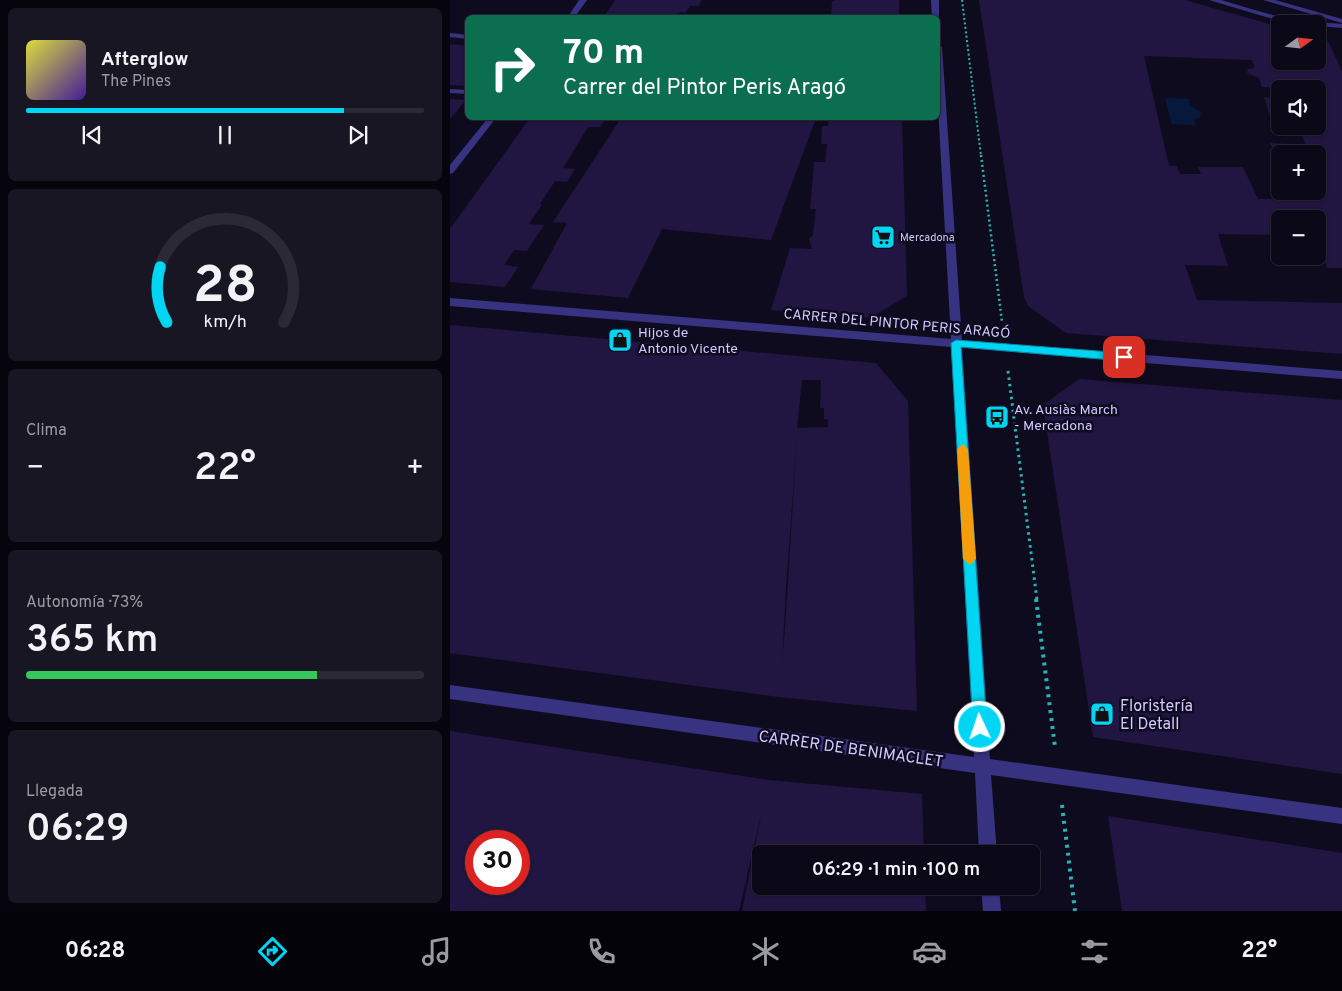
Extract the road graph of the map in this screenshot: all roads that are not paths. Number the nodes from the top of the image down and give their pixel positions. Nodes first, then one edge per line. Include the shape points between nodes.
1 (583, 0) edge
2 (935, 0) edge
3 (1213, 0) edge
4 (1267, 0) edge
5 (572, 15) edge
6 (936, 15) edge
7 (1271, 16) edge
8 (1342, 21) edge
9 (1326, 25) edge
10 (1342, 26) edge
11 (450, 36) edge
12 (465, 36) edge
13 (940, 80) edge
14 (450, 91) edge
15 (465, 92) edge
16 (490, 120) edge
17 (450, 154) edge
18 (463, 155) junction
19 (450, 171) edge
20 (450, 302) edge
21 (956, 343) junction
22 (1342, 375) edge
23 (450, 692) edge
24 (982, 766) junction
25 (1342, 816) edge
26 (987, 845) edge
27 (991, 895) edge
28 (992, 911) edge

1 - 5 street
2 - 6 street
3 - 7 street
4 - 8 street
9 - 10 street
11 - 12 street
13 - 21 street
14 - 15 street
16 - 18 street
17 - 18 street
18 - 19 street
20 - 21 street, CARRER DEL PINTOR PERIS ARAGÓ
21 - 22 street, CARRER DEL PINTOR PERIS ARAGÓ
21 - 24 street
23 - 24 street, CARRER DE BENIMACLET
24 - 25 street, CARRER DE BENIMACLET
24 - 26 street
27 - 28 street

